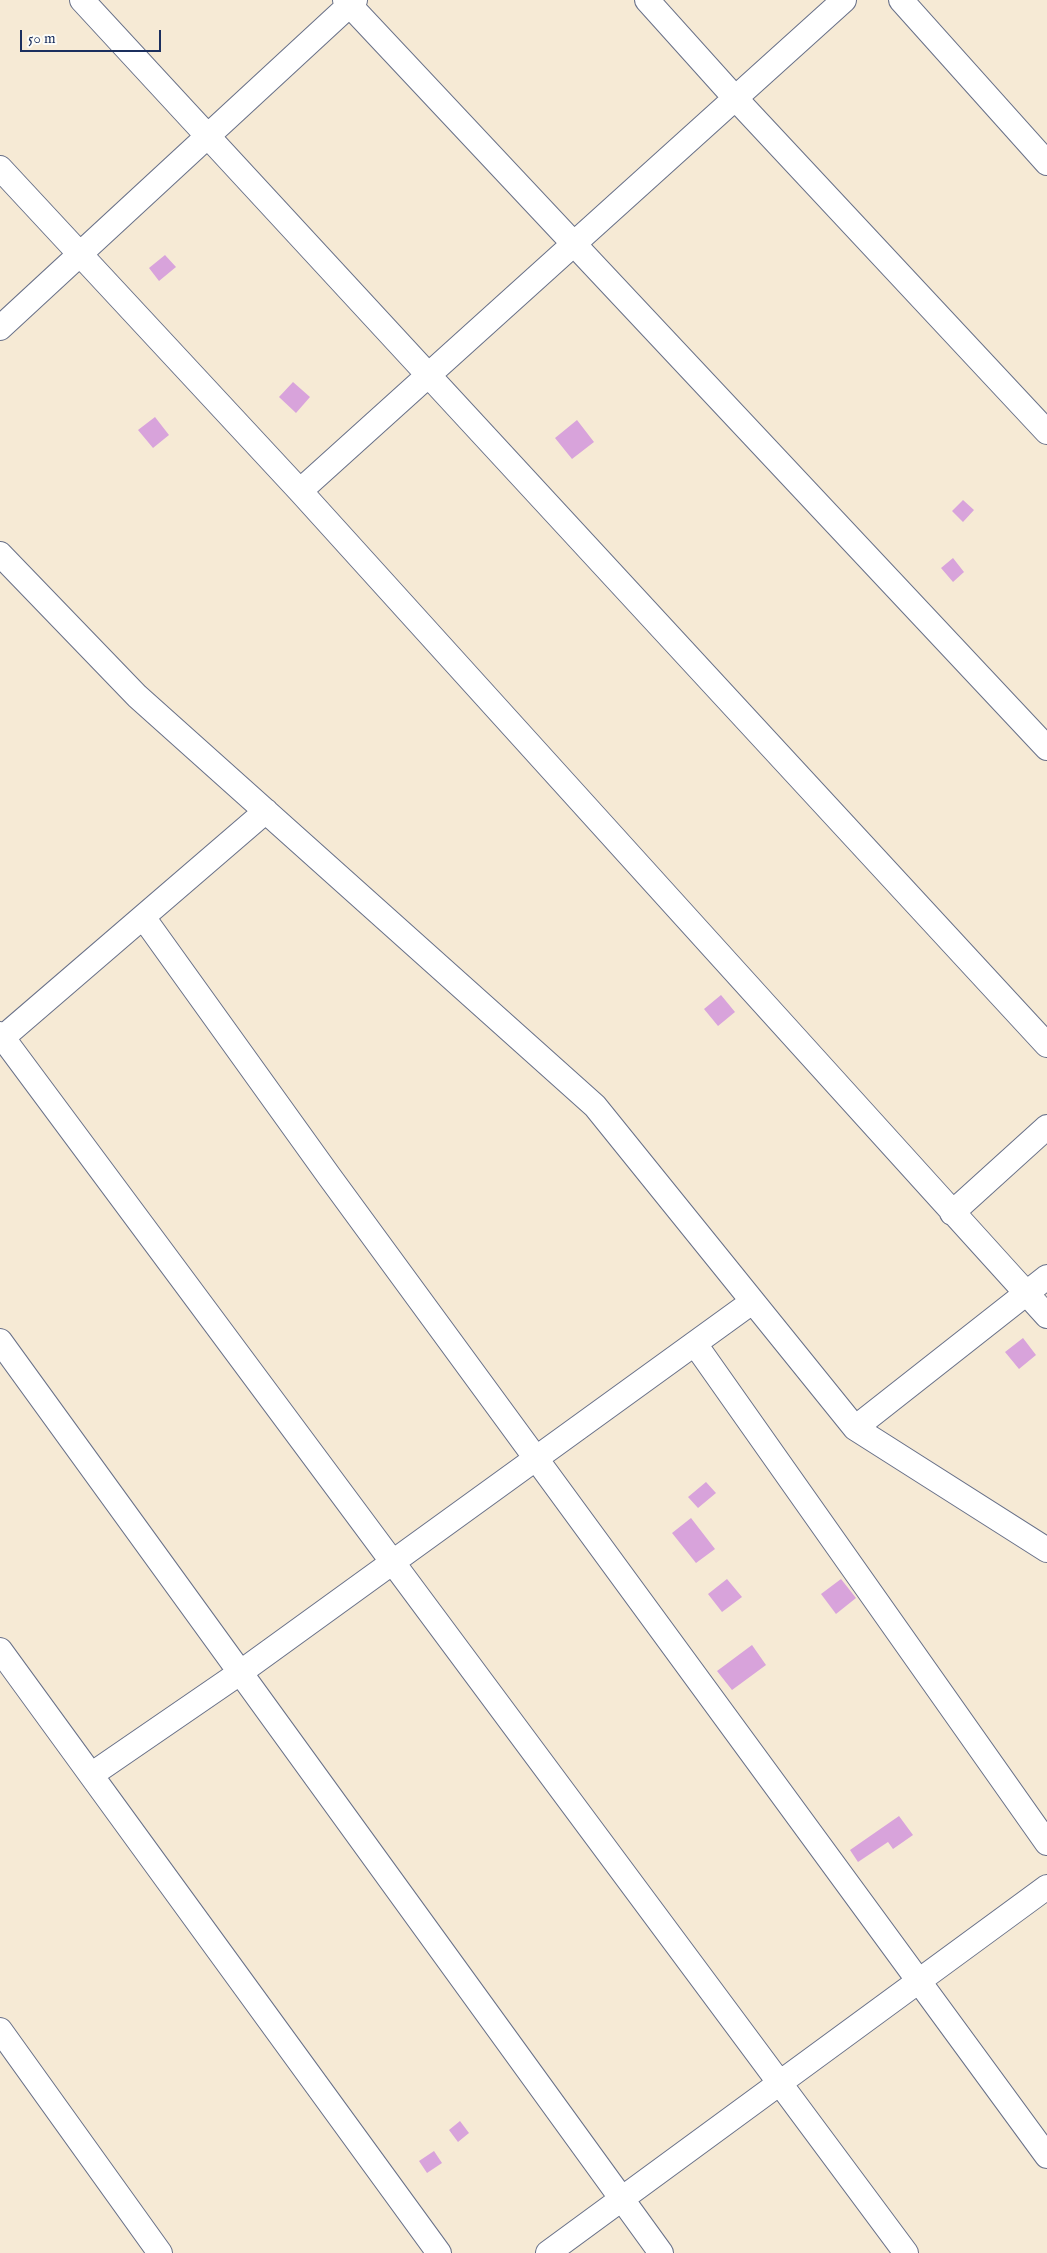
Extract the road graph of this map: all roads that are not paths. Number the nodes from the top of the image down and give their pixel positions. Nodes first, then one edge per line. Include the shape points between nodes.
1 (82, 0) edge
2 (647, 0) edge
3 (844, 0) edge
4 (901, 0) edge
5 (350, 2) edge
6 (736, 99) junction
7 (208, 136) junction
8 (1047, 164) edge
9 (0, 168) edge
10 (574, 244) junction
11 (80, 254) junction
12 (0, 328) edge
13 (429, 375) junction
14 (1047, 432) edge
15 (300, 491) junction
16 (0, 554) edge
17 (1047, 748) edge
18 (266, 812) junction
19 (143, 917) junction
20 (1, 1037) edge
21 (1047, 1045) edge
22 (1047, 1127) edge
23 (952, 1213) junction
24 (1047, 1277) edge
25 (1027, 1295) junction
26 (752, 1302) junction
27 (1047, 1316) edge
28 (0, 1341) edge
29 (695, 1344) junction
30 (855, 1428) junction
31 (536, 1459) junction
32 (1047, 1550) edge
33 (393, 1562) junction
34 (0, 1650) edge
35 (241, 1672) junction
36 (91, 1775) junction
37 (1047, 1842) edge
38 (1047, 1887) edge
39 (919, 1981) junction
40 (0, 2030) edge
41 (780, 2083) junction
42 (1047, 2156) edge
43 (622, 2199) junction
44 (160, 2253) edge
45 (439, 2253) edge
46 (548, 2253) edge
47 (661, 2253) edge
48 (906, 2253) edge

1 - 7 street
2 - 6 street
3 - 6 street
4 - 8 street
5 - 7 street
5 - 10 street
6 - 10 street
6 - 14 street
7 - 11 street
7 - 13 street
9 - 11 street
10 - 13 street
10 - 17 street
11 - 12 street
11 - 15 street
13 - 15 street
13 - 21 street
15 - 23 street
16 - 18 street via 137,696
18 - 19 street
18 - 26 street via 595,1106
19 - 20 street
19 - 31 street
20 - 33 street
22 - 23 street
23 - 25 street
24 - 25 street
25 - 27 street
25 - 30 street
26 - 29 street
26 - 30 street
28 - 35 street
29 - 31 street
29 - 37 street
30 - 32 street
31 - 33 street
31 - 39 street
33 - 35 street
33 - 41 street
34 - 36 street
35 - 36 street
35 - 43 street
36 - 45 street
38 - 39 street
39 - 41 street
39 - 42 street
40 - 44 street
41 - 43 street
41 - 48 street
43 - 46 street
43 - 47 street

